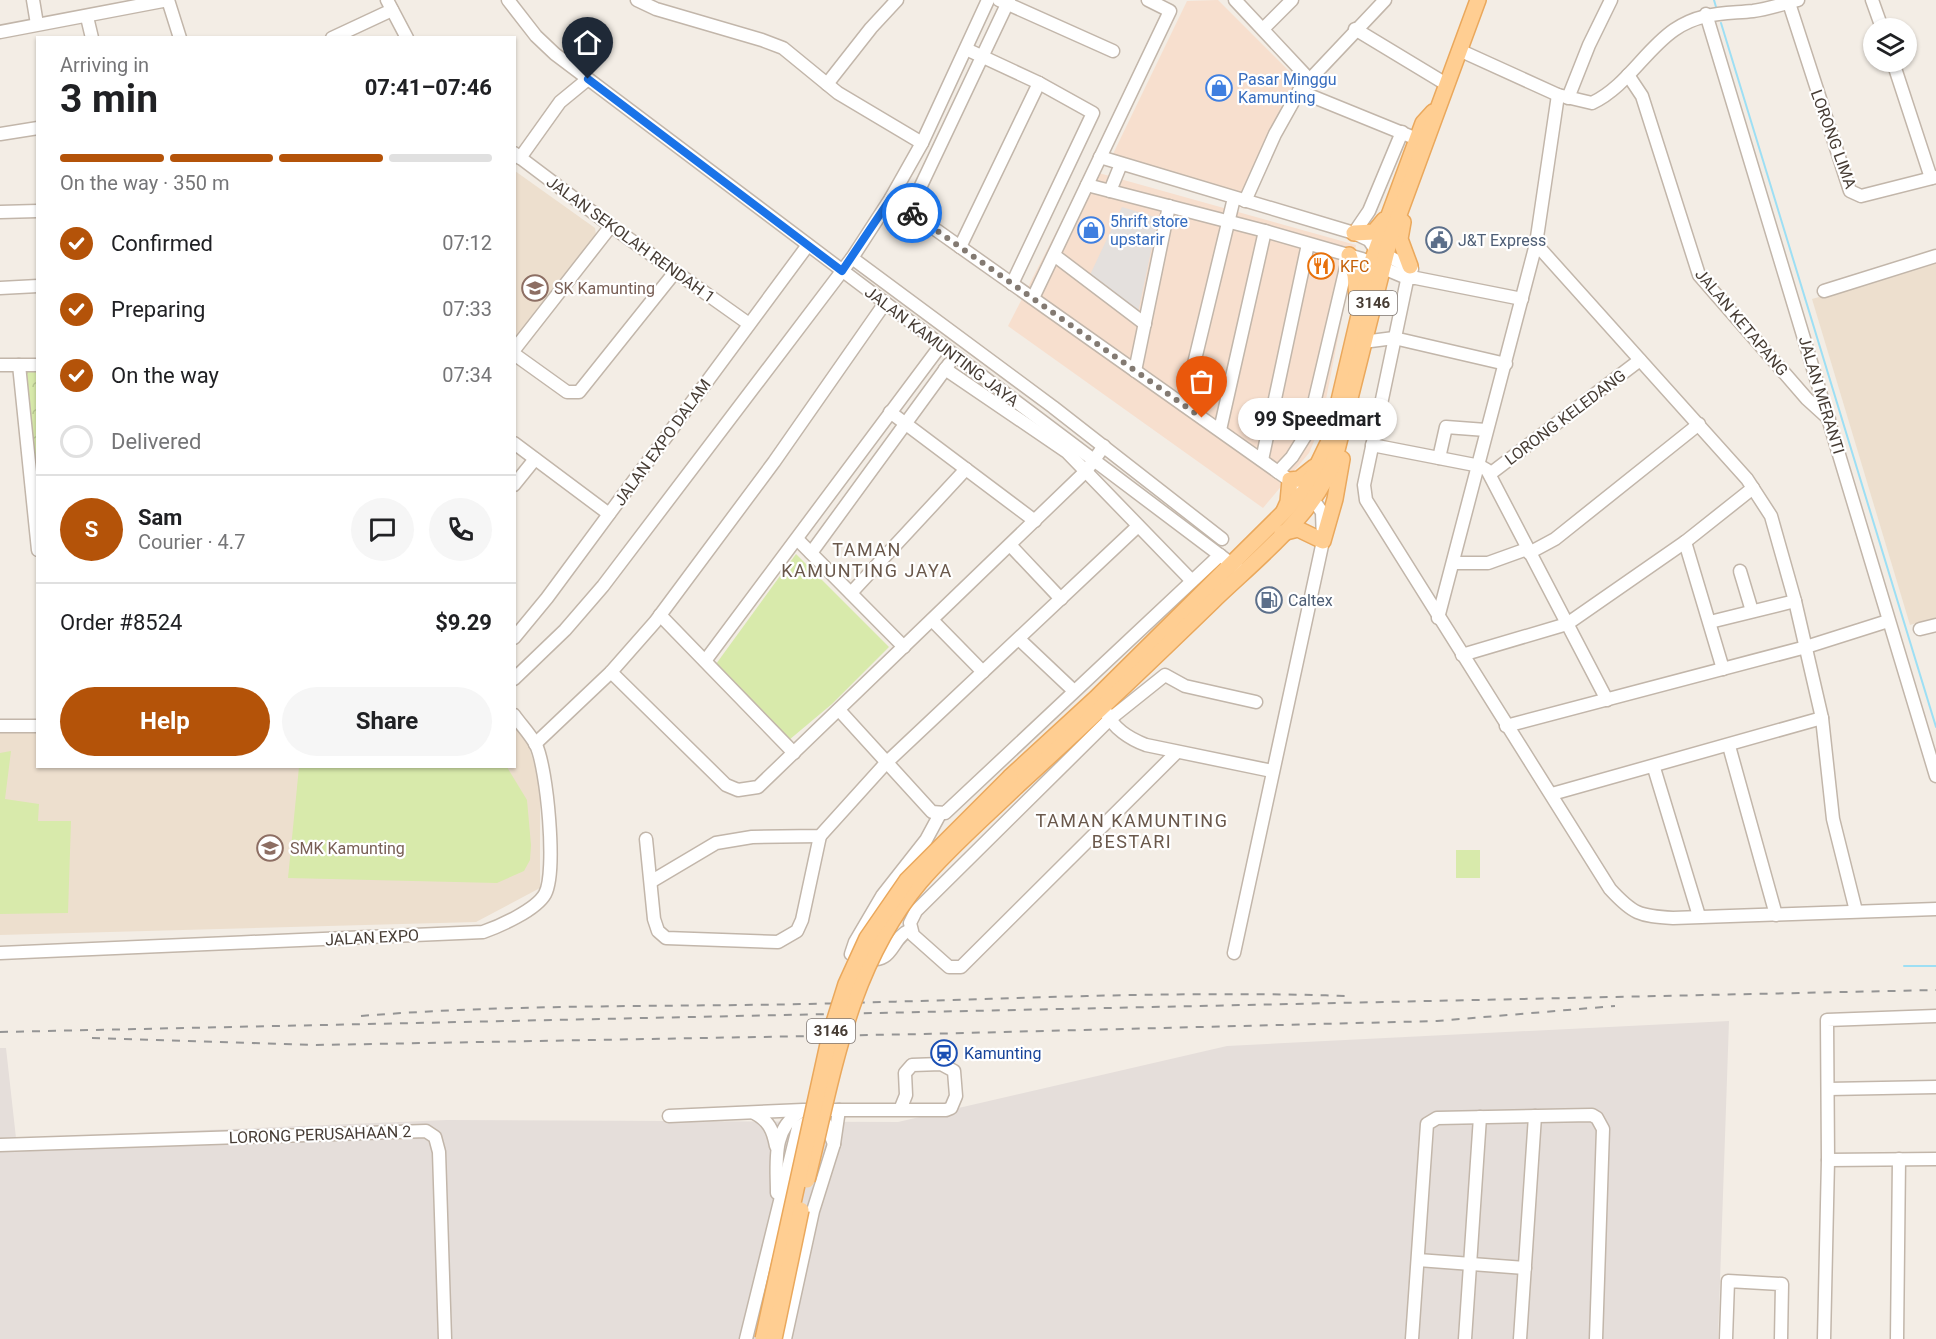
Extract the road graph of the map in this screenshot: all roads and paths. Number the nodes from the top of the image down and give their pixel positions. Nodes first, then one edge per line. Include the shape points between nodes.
1 (33, 0) edge
2 (168, 0) edge
3 (508, 0) edge
4 (637, 0) edge
5 (897, 0) edge
6 (988, 0) edge
7 (1148, 0) edge
8 (1235, 0) edge
9 (1292, 0) edge
10 (1385, 0) edge
11 (1611, 0) edge
12 (1872, 0) edge
13 (1005, 1) edge
14 (1477, 1) edge
15 (1791, 1) edge
16 (117, 5) edge
17 (390, 5) edge
18 (1706, 14) junction
19 (87, 16) junction
20 (1878, 18) edge
21 (37, 24) junction
22 (1263, 29) junction
23 (1355, 29) junction
24 (0, 32) edge
25 (92, 36) edge
26 (179, 36) edge
27 (336, 36) edge
28 (406, 36) edge
29 (966, 48) junction
30 (1459, 50) junction
31 (1113, 51) dead end
32 (984, 58) junction
33 (1897, 72) edge
34 (1628, 75) junction
35 (588, 79) junction
36 (1309, 79) junction
37 (1039, 83) junction
38 (827, 84) junction
39 (1446, 84) junction
40 (1299, 91) junction
41 (1563, 97) junction
42 (1437, 107) junction
43 (36, 128) edge
44 (1402, 132) junction
45 (0, 135) edge
46 (1417, 139) junction
47 (922, 143) junction
48 (517, 156) edge
49 (1100, 158) junction
50 (1121, 164) junction
51 (1416, 173) junction
52 (1934, 178) edge
53 (1087, 185) junction
54 (1110, 191) junction
55 (891, 198) junction
56 (1239, 199) junction
57 (1169, 206) junction
58 (36, 211) edge
59 (909, 211) junction
60 (0, 212) edge
61 (1389, 213) junction
62 (1227, 221) junction
63 (611, 226) junction
64 (1265, 231) junction
65 (1354, 233) junction
66 (1308, 243) junction
67 (1536, 244) junction
68 (808, 245) junction
69 (960, 247) junction
70 (1054, 255) junction
71 (1348, 255) junction
72 (1936, 256) edge
73 (852, 258) junction
74 (1379, 259) junction
75 (842, 271) junction
76 (675, 272) junction
77 (1411, 274) junction
78 (1012, 284) junction
79 (36, 286) edge
80 (0, 288) edge
81 (1824, 291) dead end
82 (1033, 298) junction
83 (1522, 299) junction
84 (885, 303) junction
85 (749, 324) junction
86 (1145, 324) junction
87 (1394, 338) junction
88 (1363, 342) junction
89 (941, 345) junction
90 (516, 349) edge
91 (516, 354) edge
92 (955, 355) junction
93 (1347, 357) junction
94 (1640, 360) junction
95 (1506, 364) junction
96 (0, 365) edge
97 (18, 365) junction
98 (36, 365) edge
99 (945, 369) junction
100 (1135, 371) junction
101 (1184, 405) junction
102 (891, 412) junction
103 (1830, 420) junction
104 (905, 423) junction
105 (1699, 424) junction
106 (1220, 430) junction
107 (1486, 430) junction
108 (1341, 434) junction
109 (516, 445) edge
110 (1372, 445) junction
111 (1104, 446) junction
112 (1324, 455) junction
113 (1439, 458) junction
114 (535, 459) junction
115 (1094, 460) junction
116 (1262, 460) junction
117 (1477, 466) junction
118 (966, 469) junction
119 (1086, 471) junction
120 (1490, 474) junction
121 (1284, 476) junction
122 (516, 483) edge
123 (1753, 488) junction
124 (1310, 495) junction
125 (1282, 513) junction
126 (609, 514) junction
127 (1035, 521) junction
128 (1138, 526) junction
129 (36, 532) edge
130 (1282, 533) junction
131 (796, 538) junction
132 (1222, 539) dead end
133 (1323, 541) junction
134 (1685, 543) junction
135 (1010, 545) junction
136 (1528, 551) junction
137 (811, 553) junction
138 (1220, 555) junction
139 (1453, 563) junction
140 (1238, 568) junction
141 (1740, 571) dead end
142 (1192, 581) junction
143 (851, 593) junction
144 (1061, 599) junction
145 (1795, 601) junction
146 (1752, 612) junction
147 (660, 615) junction
148 (1438, 618) junction
149 (932, 620) junction
150 (1888, 621) junction
151 (1710, 622) junction
152 (1567, 624) junction
153 (1936, 625) edge
154 (1920, 629) dead end
155 (516, 635) edge
156 (1019, 639) junction
157 (904, 647) junction
158 (1806, 647) junction
159 (1462, 655) junction
160 (705, 661) junction
161 (1723, 669) junction
162 (611, 672) junction
163 (983, 672) junction
164 (516, 677) edge
165 (1074, 691) junction
166 (1607, 700) junction
167 (1256, 702) dead end
168 (839, 710) junction
169 (1107, 713) junction
170 (516, 718) edge
171 (1822, 718) junction
172 (0, 726) edge
173 (36, 726) edge
174 (1506, 726) junction
175 (535, 744) junction
176 (1729, 746) junction
177 (1177, 752) junction
178 (794, 753) junction
179 (886, 763) junction
180 (1654, 768) junction
181 (1272, 771) junction
182 (1936, 776) edge
183 (1013, 782) junction
184 (1552, 794) junction
185 (940, 814) junction
186 (820, 836) junction
187 (646, 840) dead end
188 (652, 881) junction
189 (1936, 909) edge
190 (1856, 911) junction
191 (1776, 915) junction
192 (1699, 916) junction
193 (910, 930) junction
194 (0, 953) edge
195 (1234, 953) dead end
196 (1936, 1016) edge
197 (1936, 1087) edge
198 (1828, 1089) junction
199 (803, 1110) junction
200 (839, 1110) junction
201 (861, 1110) junction
202 (900, 1110) junction
203 (754, 1113) junction
204 (669, 1116) dead end
205 (1535, 1116) junction
206 (1480, 1118) junction
207 (834, 1143) junction
208 (0, 1144) edge
209 (777, 1150) junction
210 (1899, 1159) junction
211 (1936, 1159) edge
212 (1828, 1160) junction
213 (776, 1218) junction
214 (1418, 1260) junction
215 (1470, 1264) junction
216 (1525, 1268) junction
217 (445, 1339) edge
218 (746, 1339) edge
219 (763, 1339) edge
220 (774, 1339) edge
221 (785, 1339) edge
222 (1412, 1339) edge
223 (1465, 1339) edge
224 (1520, 1339) edge
225 (1596, 1339) edge
226 (1726, 1339) edge
227 (1781, 1339) edge
228 (1824, 1339) edge
229 (1897, 1339) edge

1 - 21 street
2 - 16 street
2 - 26 street
3 - 35 street, JALAN KAMUNTING JAYA via 536,36
4 - 38 street via 783,48
5 - 38 street
6 - 29 street
7 - 49 street via 1170,11
8 - 22 street
9 - 22 street
10 - 23 street
11 - 41 street
12 - 20 street
13 - 31 street
13 - 32 street
14 - 30 main road, 3146
15 - 18 street via 1755,11
15 - 52 street, LORONG LIMA via 1850,191 1862,196
16 - 19 street
17 - 27 street
17 - 28 street
18 - 34 street via 1673,30
18 - 103 street, JALAN MERANTI
19 - 21 street
19 - 25 street
21 - 24 street
22 - 36 street
23 - 36 street
23 - 39 street
29 - 32 street
29 - 47 street
30 - 39 main road, 3146
30 - 41 street
32 - 37 street
32 - 59 street
33 - 52 street
34 - 41 street via 1592,103
34 - 103 street, JALAN KETAPANG via 1642,96 1700,275 1807,399
35 - 48 street via 560,102
35 - 68 street, JALAN KAMUNTING JAYA
36 - 40 street
37 - 69 street
37 - 78 street via 1093,113
38 - 47 street
39 - 42 main road, 3146
40 - 44 street
40 - 56 street
41 - 67 street
42 - 46 main road, 3146 via 1423,123
42 - 51 main road, 3146
43 - 45 street
44 - 46 street
44 - 65 street via 1369,211
46 - 61 main road, 3146
47 - 55 street
48 - 63 street, JALAN SEKOLAH RENDAH 1
49 - 50 street
49 - 53 street
50 - 54 street
50 - 56 street
51 - 74 main road, 3146
51 - 77 main road via 1400,239
53 - 54 street
53 - 70 street
54 - 57 street
55 - 59 street
55 - 73 street
56 - 62 street
56 - 65 street
57 - 62 street
57 - 86 street
58 - 60 street
59 - 69 street
61 - 65 main road via 1374,232
61 - 74 main road, 3146
62 - 64 street
62 - 101 street
63 - 76 street, JALAN SEKOLAH RENDAH 1
63 - 90 street
64 - 66 street
64 - 106 street
65 - 74 street via 1368,240
66 - 71 street
66 - 116 street
67 - 83 street
67 - 94 street
68 - 75 street, JALAN KAMUNTING JAYA
68 - 85 street, JALAN EXPO DALAM
69 - 78 street
70 - 82 street
70 - 86 street
71 - 74 street
71 - 93 main road via 1357,300
71 - 121 street via 1307,433
72 - 81 street
73 - 75 street
73 - 111 street
74 - 77 street
74 - 88 main road, 3146
74 - 93 main road, 3146
75 - 84 street, JALAN KAMUNTING JAYA
75 - 164 street via 603,586
76 - 85 street, JALAN SEKOLAH RENDAH 1
76 - 91 street via 579,392 567,392
77 - 83 street
77 - 87 street
78 - 82 street
79 - 80 street
82 - 100 street
83 - 95 street
84 - 89 street, JALAN KAMUNTING JAYA
84 - 147 street
85 - 126 street, JALAN EXPO DALAM
86 - 100 street
87 - 88 street
87 - 95 street
87 - 110 street
88 - 108 main road, 3146
89 - 92 street, JALAN KAMUNTING JAYA
89 - 102 street
92 - 99 street
92 - 115 street, JALAN KAMUNTING JAYA
93 - 112 main road, 3146
94 - 105 street
94 - 120 street, LORONG KELEDANG
95 - 107 street
96 - 97 street
97 - 98 street
97 - 129 street
99 - 104 street
99 - 119 street via 1067,452
100 - 101 street
101 - 106 street
102 - 104 street
102 - 131 street
103 - 150 street, JALAN MERANTI
104 - 118 street
104 - 137 street
105 - 123 street
105 - 136 street via 1555,539
106 - 116 street
107 - 113 street via 1446,427
107 - 117 street
108 - 124 main road, 3146 via 1332,468
108 - 133 main road via 1339,480
109 - 114 street
110 - 113 street
110 - 148 street via 1364,485 1366,500
111 - 115 street
111 - 132 street
112 - 121 main road via 1308,473
112 - 124 main road, 3146
113 - 117 street
114 - 122 street
114 - 126 street
115 - 119 street
115 - 138 street, JALAN KAMUNTING JAYA
116 - 121 street
117 - 120 street
117 - 139 street
118 - 127 street
118 - 143 street
119 - 127 street
119 - 128 street
120 - 136 street
121 - 124 street
121 - 125 main road via 1288,502
123 - 134 street
123 - 145 street via 1771,516
124 - 125 main road, 3146
124 - 130 main road, 3146
124 - 133 street via 1322,512
125 - 140 main road, 3146
126 - 155 street, JALAN EXPO DALAM
127 - 135 street
128 - 142 street
128 - 144 street
130 - 133 main road via 1298,529
130 - 140 main road, 3146
131 - 137 street
131 - 160 street
133 - 181 street
134 - 151 street
134 - 152 street
135 - 144 street
135 - 149 street
136 - 139 street via 1488,563
136 - 152 street
137 - 143 street
138 - 140 street, JALAN KAMUNTING JAYA
138 - 142 street
139 - 148 street
140 - 169 main road, 3146
140 - 183 main road, 3146 via 1096,698
141 - 146 street
142 - 165 street
143 - 157 street
144 - 156 street
145 - 146 street
145 - 158 street
146 - 151 street
147 - 160 street
147 - 162 street
148 - 159 street
149 - 157 street
149 - 163 street
150 - 158 street
150 - 182 street, JALAN MERANTI
151 - 161 street
152 - 159 street
152 - 166 street
153 - 154 street
156 - 163 street
156 - 165 street
157 - 168 street
158 - 161 street
158 - 171 street
159 - 174 street
160 - 178 street
161 - 166 street
162 - 175 street
162 - 178 street via 726,785 738,790 758,787
163 - 179 street
165 - 185 street
166 - 174 street
167 - 169 street via 1185,686 1165,675
168 - 178 street
168 - 179 street
169 - 177 street via 1135,741
169 - 183 main road, 3146
169 - 193 street via 916,911
170 - 175 street, JALAN EXPO
171 - 176 street
171 - 190 street via 1833,819
172 - 173 street
174 - 184 street
175 - 194 street, JALAN EXPO via 543,767 548,805 549,879 546,893 538,903 498,927 483,932 357,939
176 - 180 street
176 - 191 street
177 - 181 street
177 - 193 street via 961,967 950,967
179 - 185 street via 932,812
179 - 186 street
180 - 184 street
180 - 192 street
181 - 195 street
183 - 219 main road, 3146, bridge via 907,880 867,938 846,984 830,1035
183 - 220 main road, 3146, bridge via 921,881 894,916 856,988 806,1185
184 - 192 street via 1610,889 1633,912 1663,917
185 - 193 street via 926,840 882,896 852,954 877,960 887,955 900,936
186 - 188 street via 752,837 716,843
186 - 188 street via 802,920 796,931 778,942 666,938 658,931 654,919
187 - 188 street
189 - 190 street
190 - 191 street
191 - 192 street
196 - 198 street via 1827,1020
197 - 198 street
198 - 212 street
199 - 200 street
199 - 203 street
199 - 209 street via 783,1127
200 - 201 street
200 - 207 street
201 - 202 street
201 - 207 street via 844,1124
202 - 202 street via 906,1095 905,1073 912,1065 941,1064 954,1071 956,1096 951,1108
203 - 204 street
203 - 209 street via 773,1130
205 - 206 street
205 - 216 street
205 - 225 street via 1592,1115 1603,1129
206 - 214 street via 1437,1118 1427,1124
206 - 215 street
207 - 213 street via 826,1124 814,1121 798,1128
207 - 221 street via 813,1211
208 - 217 street, LORONG PERUSAHAAN 2 via 426,1131 435,1137 439,1152
209 - 213 street
210 - 211 street
210 - 212 street
210 - 229 street
212 - 228 street
213 - 218 street
214 - 215 street
214 - 222 street
215 - 216 street
215 - 223 street
216 - 224 street
226 - 227 street via 1728,1281 1782,1284

